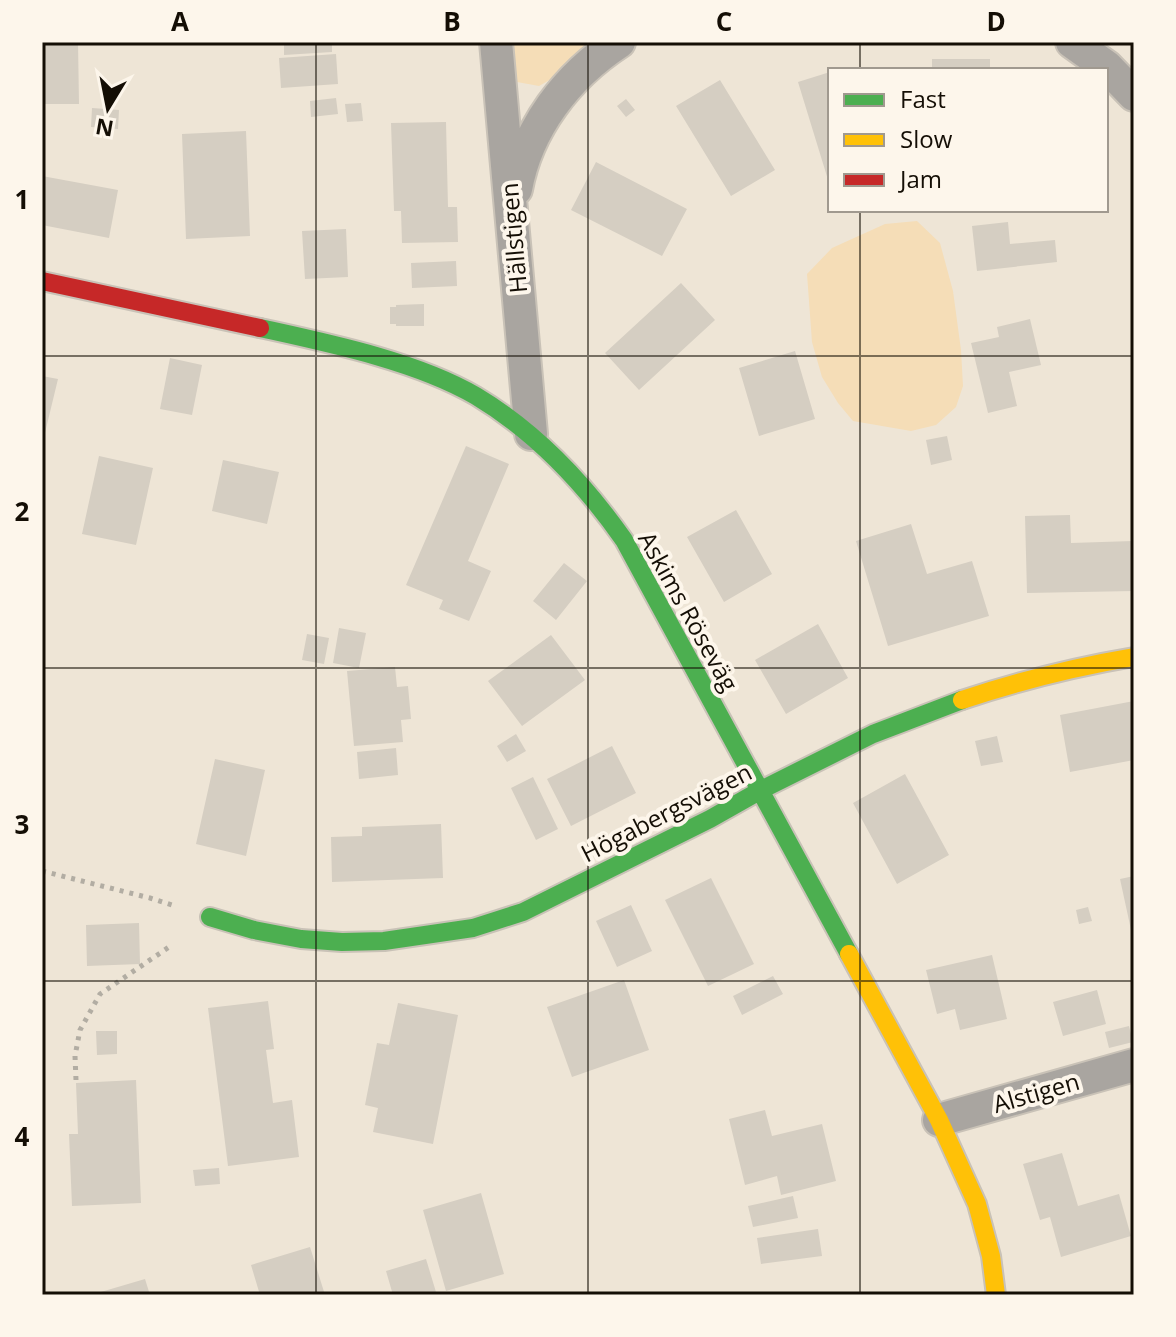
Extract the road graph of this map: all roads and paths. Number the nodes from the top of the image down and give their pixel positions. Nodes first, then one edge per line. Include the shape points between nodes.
1 (496, 42) edge
2 (619, 42) edge
3 (1072, 42) edge
4 (1108, 68) edge
5 (1108, 68) edge
6 (1134, 95) edge
7 (512, 217) junction
8 (42, 281) edge
9 (531, 434) junction
10 (1134, 657) edge
11 (761, 790) junction
12 (42, 871) edge
13 (210, 917) joint
14 (172, 945) dead end
15 (1134, 1065) edge
16 (76, 1080) dead end
17 (939, 1120) junction
18 (996, 1295) edge

1 - 7 street, Hällstigen
2 - 7 street via 568,85 545,115 524,157
3 - 5 street
4 - 6 street
7 - 9 street, Hällstigen
8 - 9 street, Askims Röseväg via 392,361 480,398
9 - 11 street, Askims Röseväg via 564,464 624,540
10 - 11 street, Högabergsvägen via 1078,667 937,709 873,734
11 - 13 street, Högabergsvägen via 523,912 473,928 342,942 301,939
11 - 17 street, Askims Röseväg
12 - 13 path
14 - 16 path via 100,994 80,1030
15 - 17 street, Alstigen
17 - 18 street, Askims Röseväg via 977,1204

